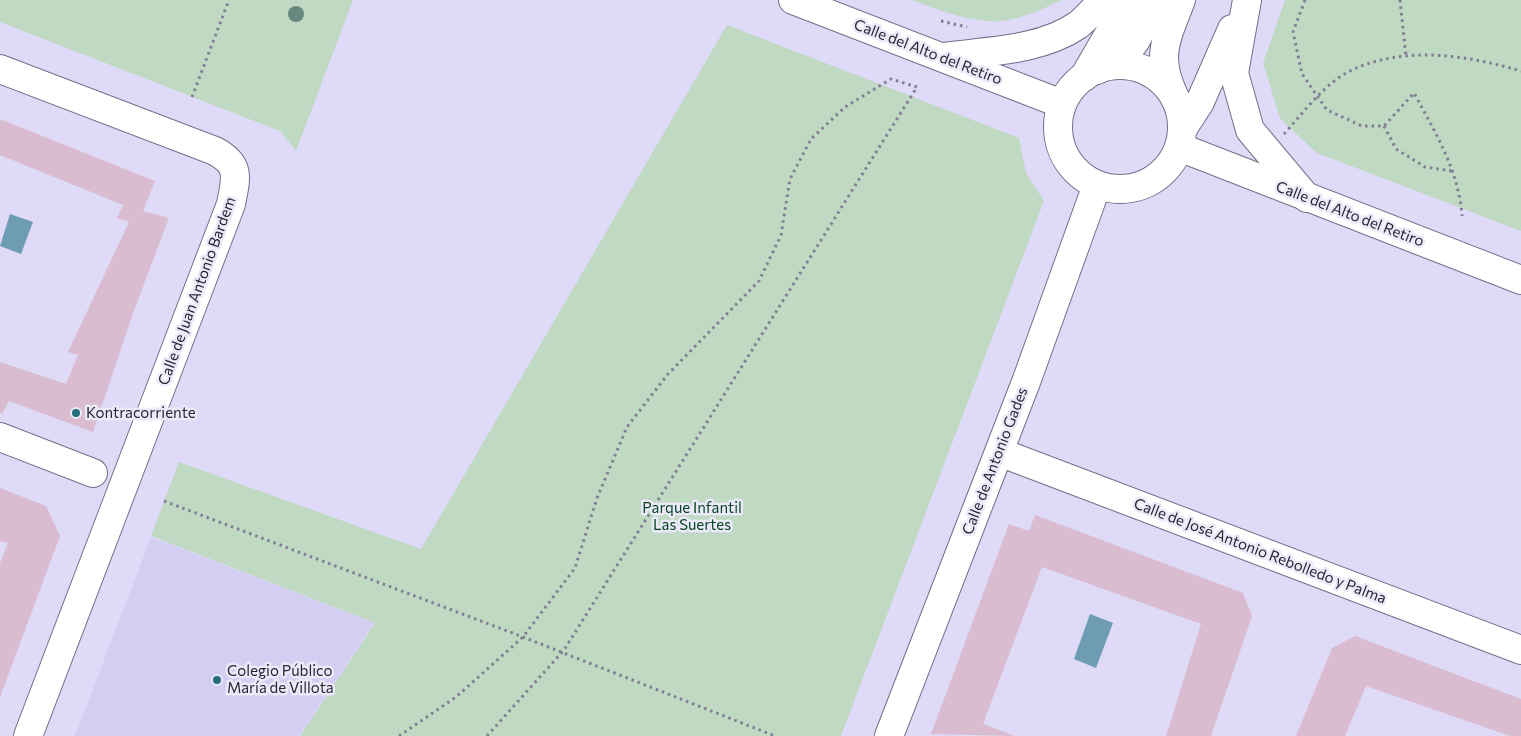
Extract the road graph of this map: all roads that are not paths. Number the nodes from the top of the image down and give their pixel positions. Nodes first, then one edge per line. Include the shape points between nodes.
1 (793, 0) edge
2 (1103, 0) edge
3 (1125, 0) edge
4 (1181, 0) edge
5 (1246, 0) edge
6 (1156, 16) edge
7 (943, 57) junction
8 (0, 70) edge
9 (1090, 73) junction
10 (1062, 104) junction
11 (1180, 128) junction
12 (1097, 185) junction
13 (1307, 198) junction
14 (1521, 280) edge
15 (0, 437) edge
16 (999, 452) junction
17 (93, 473) dead end
18 (1521, 650) edge
19 (28, 736) edge
20 (889, 736) edge

1 - 7 street, Calle del Alto del Retiro
2 - 7 street via 1080,24 1058,36 1029,45
3 - 9 street
4 - 6 street
5 - 11 street via 1200,102
5 - 13 street via 1234,73 1250,130
6 - 9 street via 1127,53
6 - 11 street via 1164,72
7 - 10 street, Calle del Alto del Retiro
8 - 19 street, Calle de Juan Antonio Bardem via 214,151 224,156 234,168 236,180 228,211
9 - 10 street via 1071,88
9 - 11 street via 1116,65 1136,67 1154,75 1169,89
10 - 12 street via 1058,123 1059,143 1067,161 1080,176
11 - 12 street via 1170,164 1155,179 1137,187 1117,189
11 - 13 street, Calle del Alto del Retiro
12 - 16 street, Calle de Antonio Gades
13 - 14 street, Calle del Alto del Retiro
15 - 17 street
16 - 18 street, Calle de José Antonio Rebolledo y Palma
16 - 20 street, Calle de Antonio Gades

